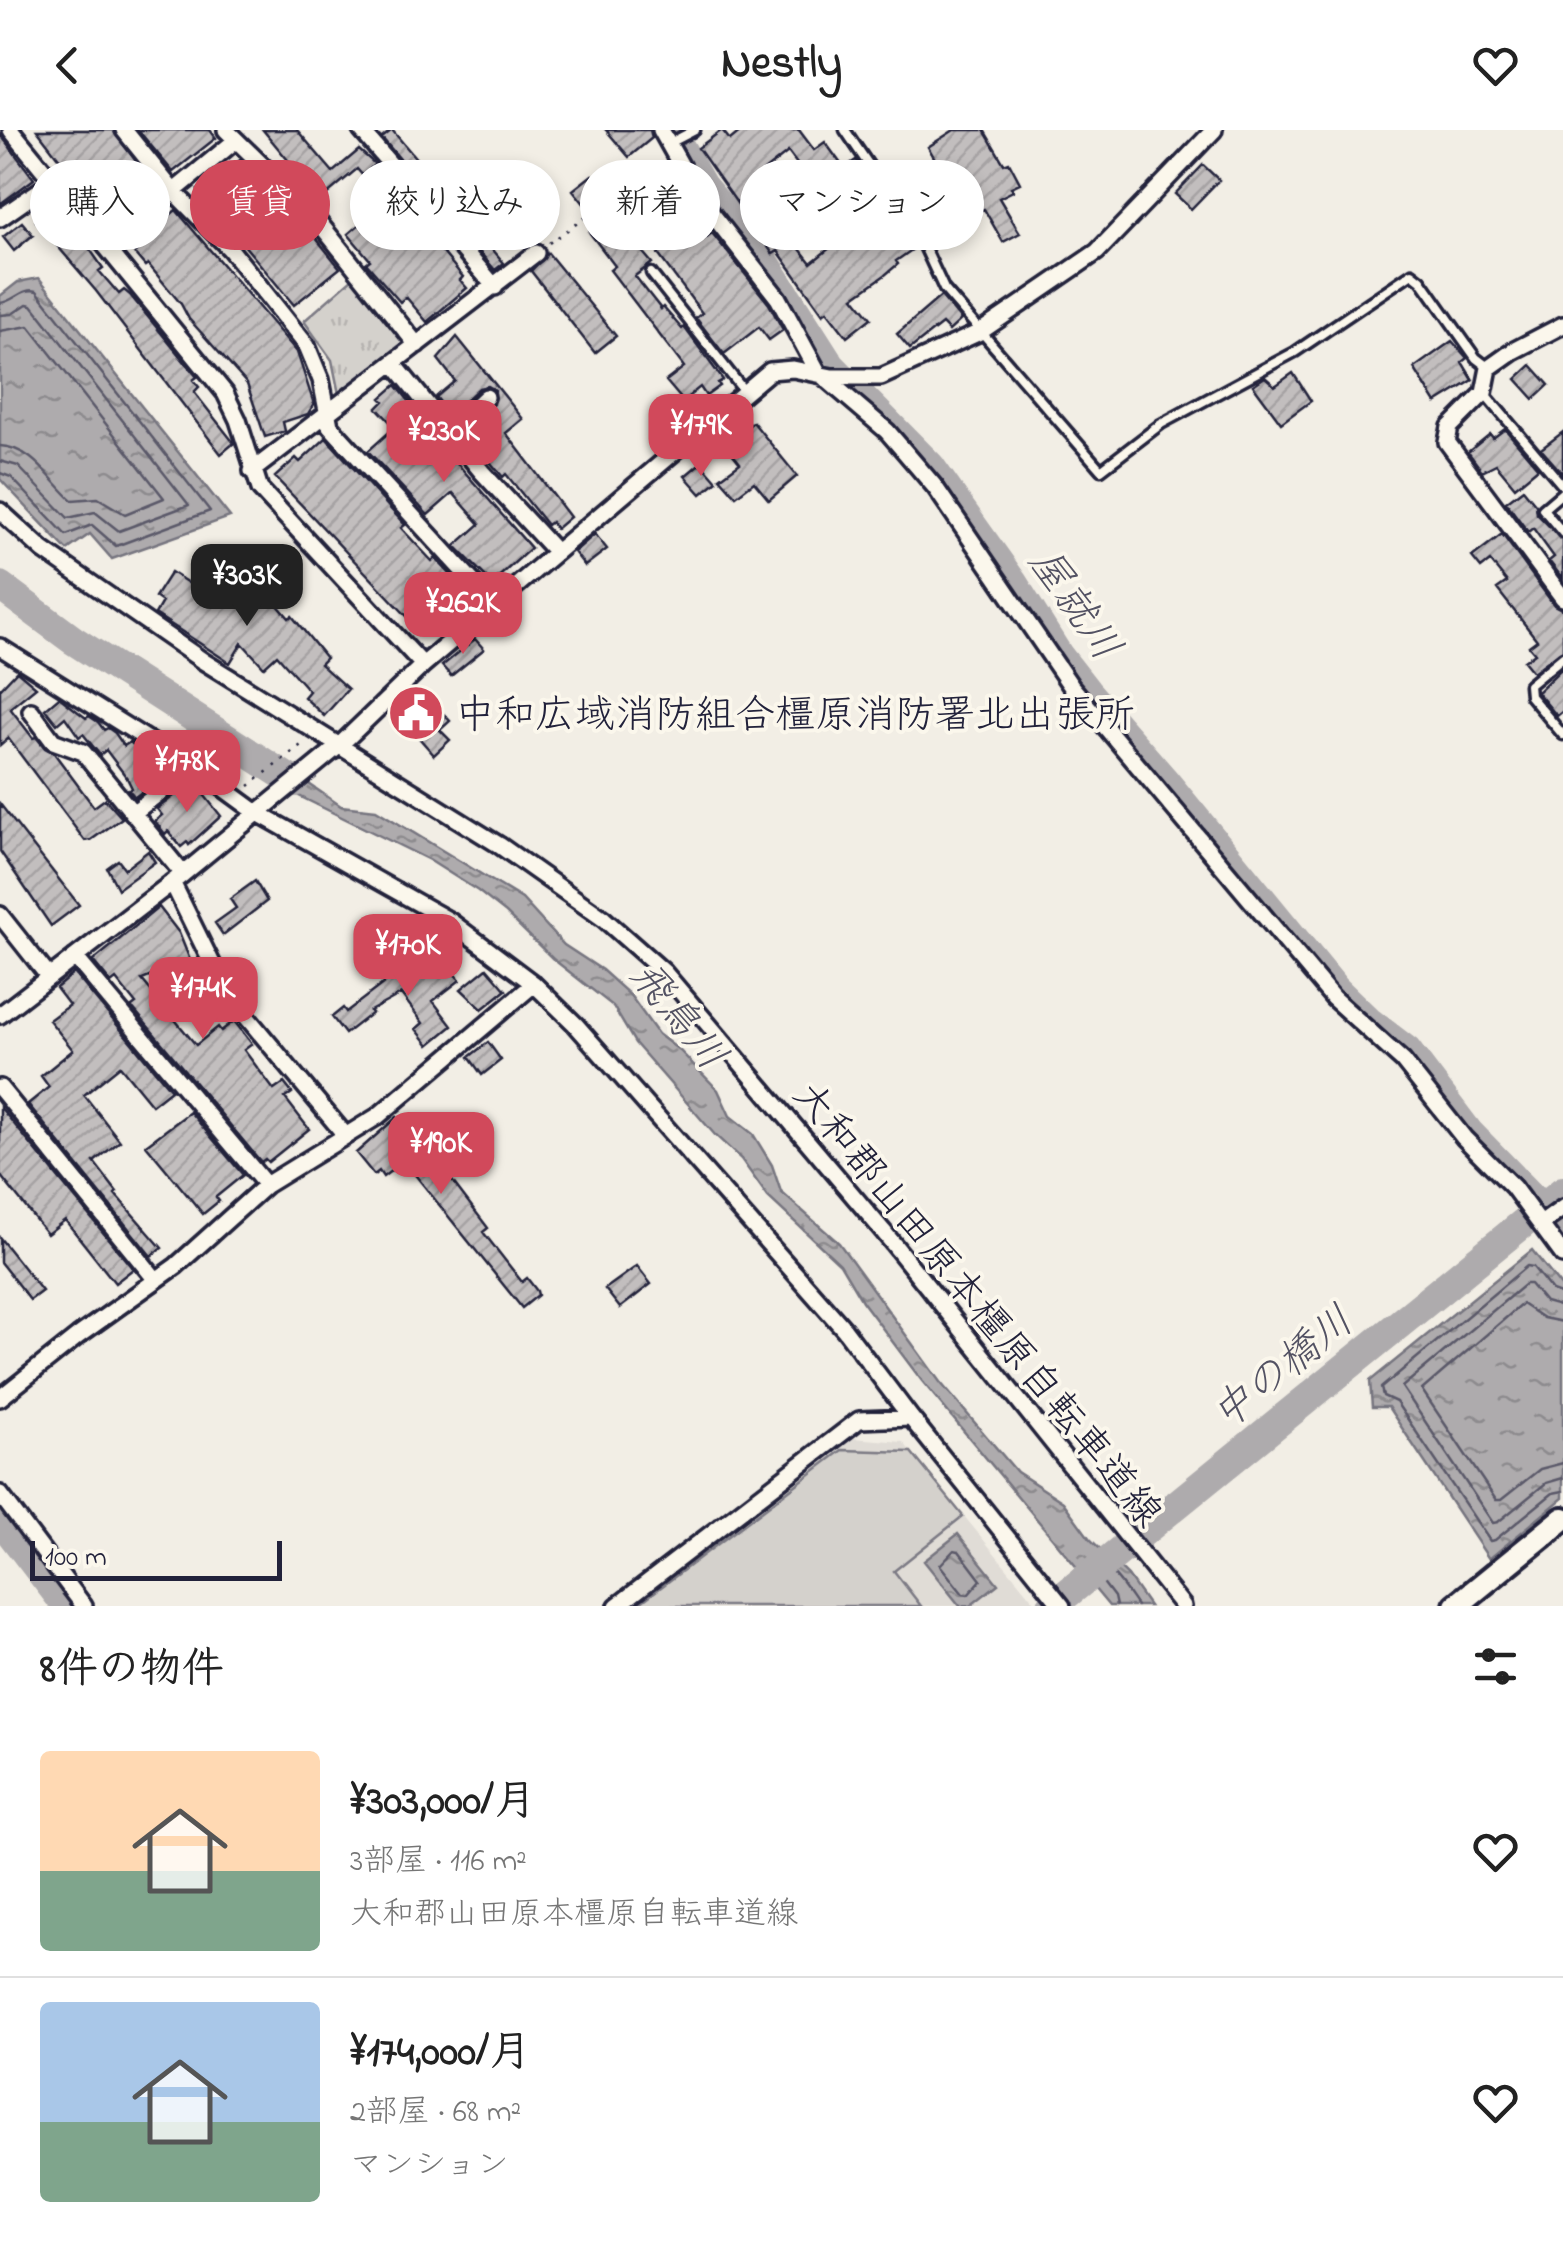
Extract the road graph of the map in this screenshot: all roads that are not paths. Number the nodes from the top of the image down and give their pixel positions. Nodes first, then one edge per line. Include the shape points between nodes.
1 (11, 130) edge
2 (124, 130) edge
3 (362, 130) edge
4 (695, 130) edge
5 (844, 130) edge
6 (1214, 130) edge
7 (231, 135) edge
8 (672, 142) edge
9 (35, 160) edge
10 (173, 191) junction
11 (170, 194) edge
12 (30, 197) edge
13 (0, 218) edge
14 (108, 250) edge
15 (536, 253) road end
16 (651, 273) dead end
17 (495, 286) junction
18 (1563, 325) edge
19 (980, 332) junction
20 (417, 346) junction
21 (394, 364) junction
22 (1489, 368) junction
23 (832, 375) junction
24 (744, 391) junction
25 (1484, 393) junction
26 (486, 398) dead end
27 (328, 414) junction
28 (449, 432) junction
29 (252, 471) junction
30 (1563, 489) edge
31 (0, 511) edge
32 (1563, 533) edge
33 (555, 552) junction
34 (1563, 598) edge
35 (494, 605) junction
36 (0, 647) edge
37 (1563, 657) edge
38 (424, 665) junction
39 (31, 711) dead end
40 (1563, 735) edge
41 (336, 748) junction
42 (185, 773) dead end
43 (262, 808) junction
44 (134, 813) junction
45 (178, 878) junction
46 (0, 915) edge
47 (75, 957) junction
48 (49, 977) junction
49 (534, 984) junction
50 (0, 1015) edge
51 (0, 1088) edge
52 (346, 1136) junction
53 (266, 1185) junction
54 (1551, 1216) edge
55 (1563, 1255) edge
56 (156, 1280) junction
57 (0, 1398) edge
58 (911, 1418) junction
59 (0, 1494) edge
60 (1563, 1519) edge
61 (84, 1606) edge
62 (617, 1606) edge
63 (1062, 1606) edge
64 (1183, 1606) edge
65 (1456, 1606) edge

1 - 9 street
2 - 10 street
3 - 17 street
4 - 8 lane
5 - 19 lane via 924,246 944,289
6 - 19 street via 1097,252
7 - 10 street
7 - 20 street via 313,215
8 - 23 street via 698,196
10 - 11 street
10 - 27 street via 230,249 307,346
12 - 13 street
14 - 29 street via 225,393
15 - 17 street
16 - 24 lane
17 - 20 street
18 - 22 street
19 - 22 lane via 1101,470 1162,424 1270,367 1412,272
19 - 23 street via 881,377
20 - 21 street
21 - 27 street
21 - 28 street
22 - 25 street
23 - 24 street via 770,371
23 - 54 street via 935,487 1071,686 1333,998 1403,1061 1464,1138
24 - 33 street
25 - 30 lane
25 - 34 street via 1450,427 1447,442
26 - 28 street
27 - 29 street
27 - 35 street via 330,426
28 - 33 street
29 - 38 street via 260,489
30 - 32 lane via 1543,509
31 - 41 street, 大和郡山田原本橿原自転車道線 via 43,550
33 - 35 street
35 - 38 street
36 - 43 street
37 - 40 lane via 1529,684 1530,696
38 - 41 street
39 - 44 street via 53,741 84,752
41 - 43 street
41 - 64 street, 大和郡山田原本橿原自転車道線 via 514,855 664,972 883,1231
42 - 44 street
43 - 45 street
43 - 49 street via 450,922
44 - 45 street
45 - 47 street
45 - 52 street via 226,992
46 - 48 street
47 - 48 street
47 - 53 street
48 - 50 street
49 - 52 street
49 - 58 street via 794,1270
51 - 56 street
52 - 53 street
53 - 56 street
54 - 55 street
56 - 57 street
58 - 62 street via 858,1420
58 - 63 street
59 - 61 street
60 - 65 street

